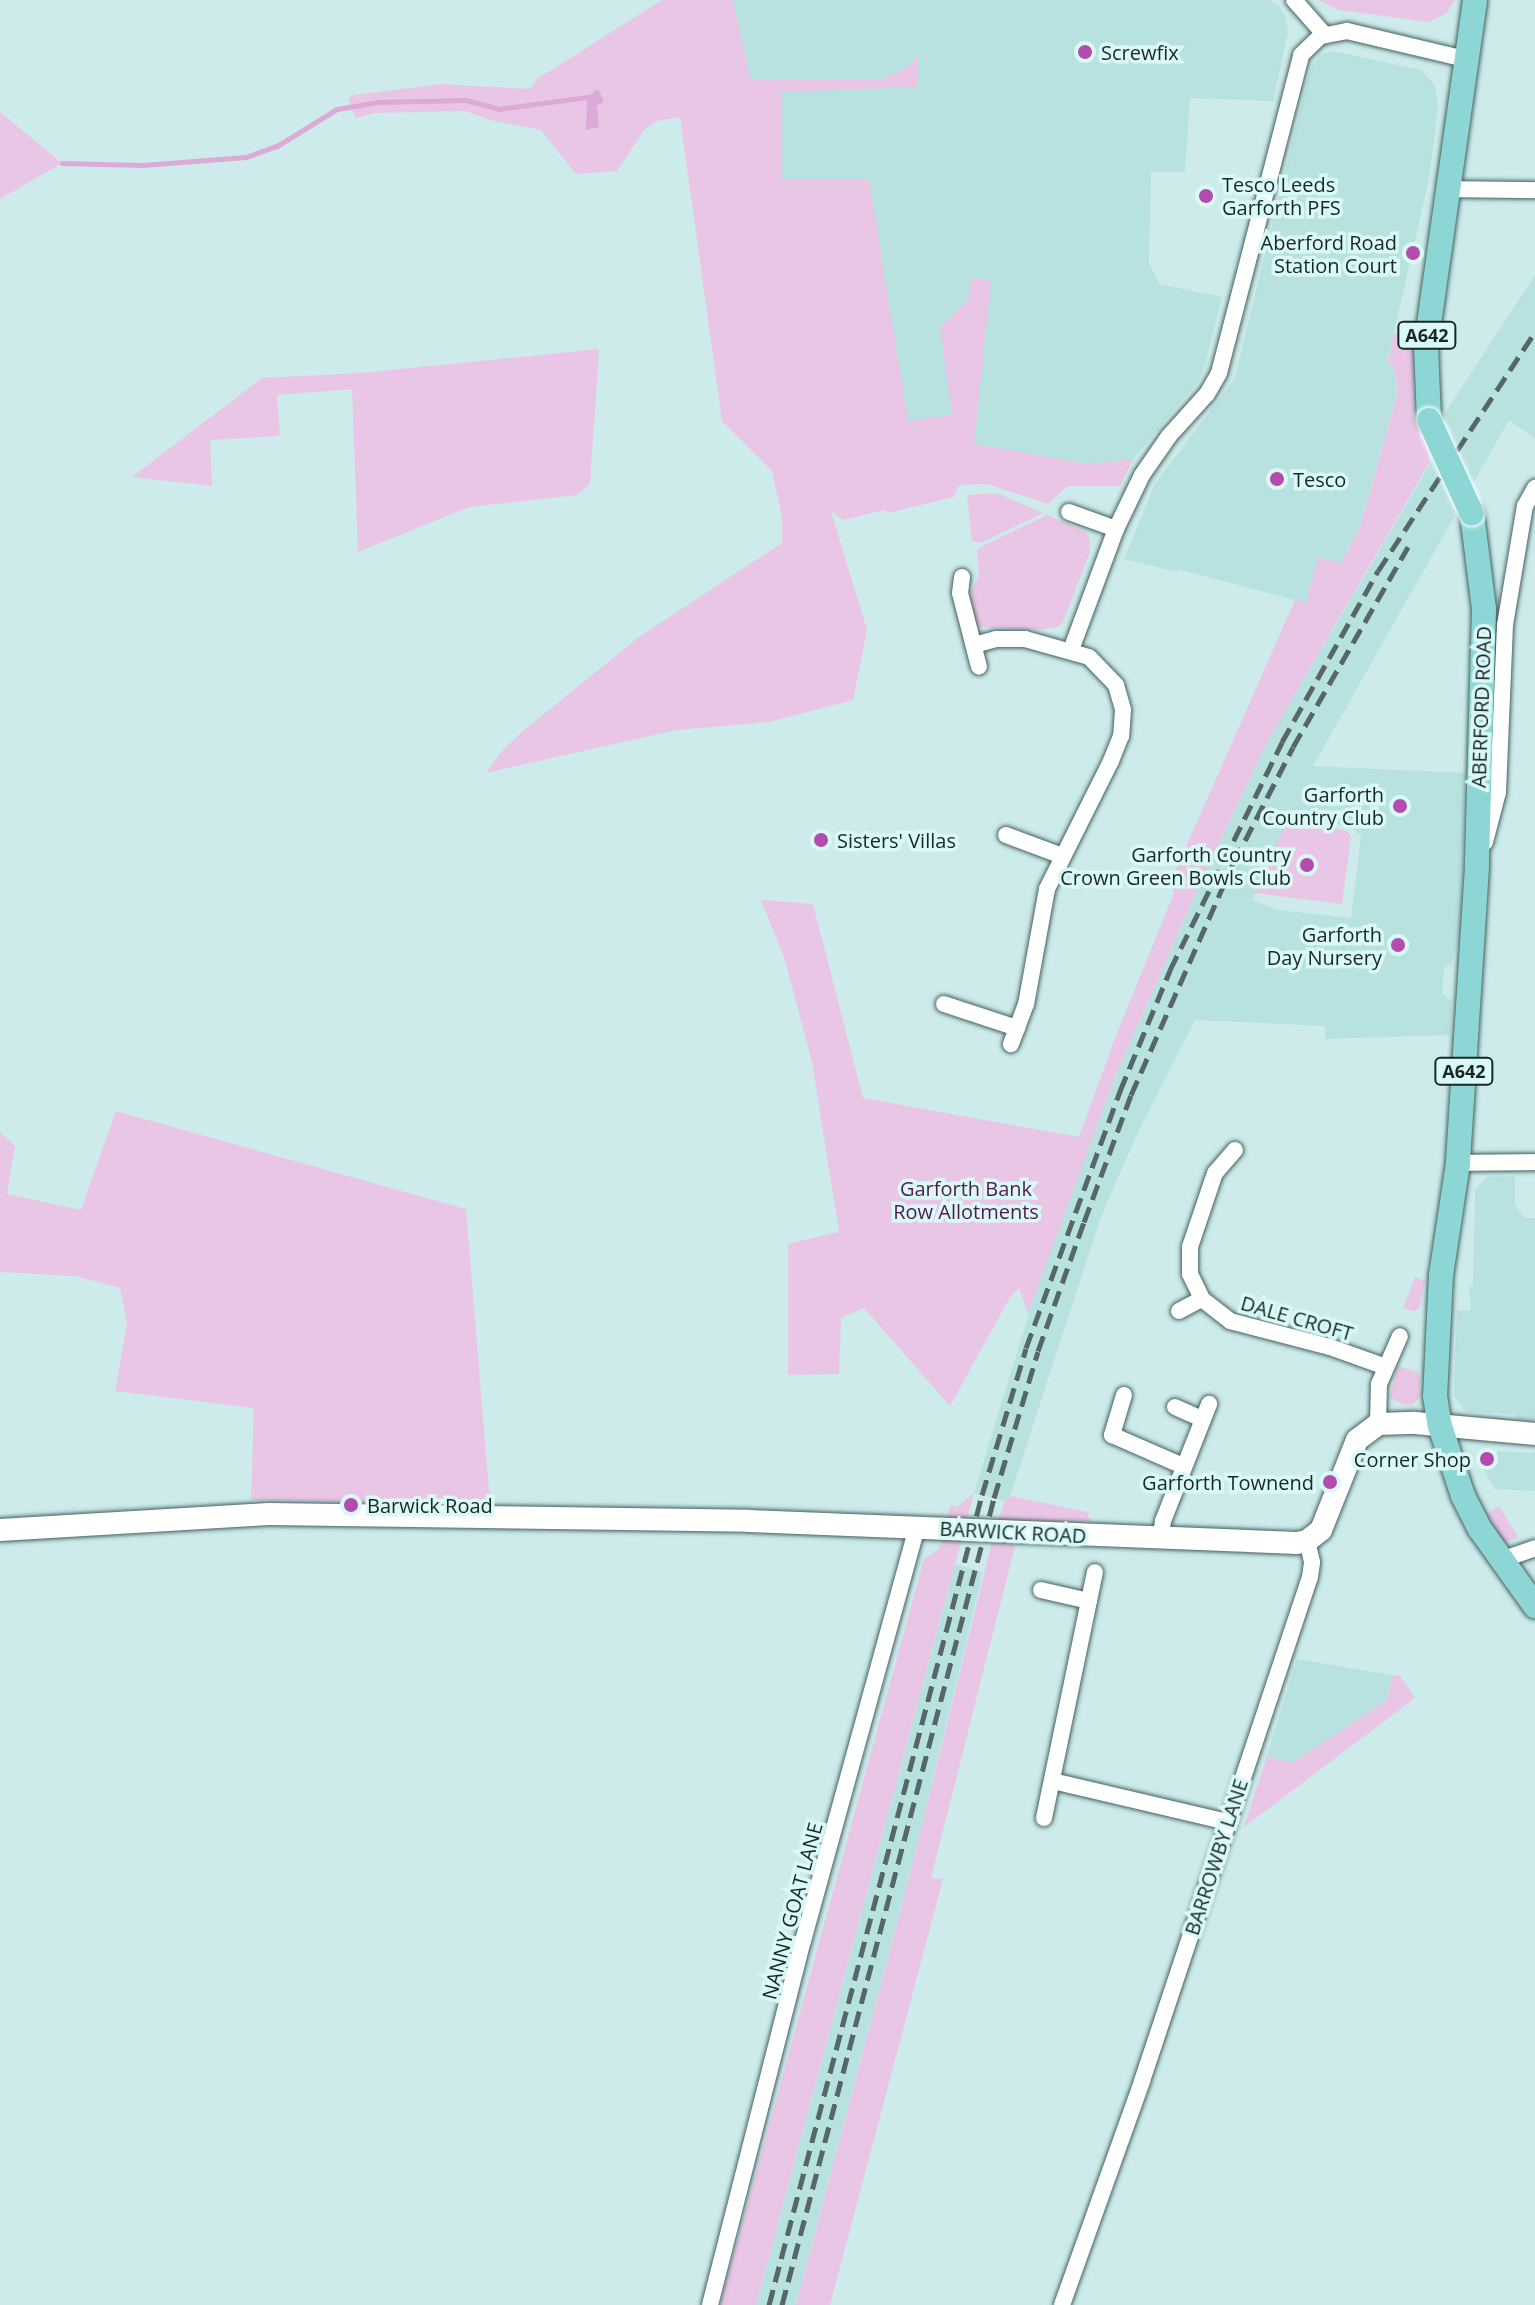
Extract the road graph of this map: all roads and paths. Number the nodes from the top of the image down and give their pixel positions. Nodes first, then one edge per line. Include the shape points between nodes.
1 (1294, 0) edge
2 (1475, 0) edge
3 (1325, 35) junction
4 (1465, 59) junction
5 (1448, 189) junction
6 (1535, 190) edge
7 (1535, 488) edge
8 (1069, 512) dead end
9 (1116, 529) junction
10 (962, 577) dead end
11 (974, 645) junction
12 (1071, 650) junction
13 (979, 667) dead end
14 (1006, 835) dead end
15 (1062, 856) junction
16 (1477, 867) junction
17 (944, 1004) dead end
18 (1235, 1150) dead end
19 (1535, 1162) edge
20 (1458, 1163) junction
21 (1202, 1299) junction
22 (1179, 1311) dead end
23 (1400, 1336) dead end
24 (1386, 1367) junction
25 (1124, 1395) dead end
26 (1175, 1407) dead end
27 (1378, 1424) junction
28 (1440, 1426) junction
29 (1535, 1434) edge
30 (1183, 1466) junction
31 (917, 1528) junction
32 (0, 1530) edge
33 (1161, 1539) junction
34 (1307, 1541) junction
35 (1535, 1548) edge
36 (1501, 1560) junction
37 (1095, 1572) dead end
38 (1041, 1590) dead end
39 (1089, 1601) junction
40 (1535, 1606) edge
41 (1053, 1781) junction
42 (1044, 1818) dead end
43 (1228, 1822) junction
44 (710, 2305) edge
45 (1062, 2305) edge

1 - 3 street
2 - 4 main road, ABERFORD ROAD / A642
3 - 4 street via 1347,31
3 - 9 street via 1310,44 1297,67 1219,373 1150,461
4 - 5 main road, ABERFORD ROAD / A642
5 - 6 street
5 - 16 main road, ABERFORD ROAD / A642, bridge via 1426,345 1429,420 1472,514 1484,609
7 - 16 street via 1522,520 1505,625 1498,792
8 - 9 street
9 - 12 street
10 - 11 street via 960,593
11 - 12 street via 1010,638
11 - 13 street
12 - 15 street via 1109,674 1120,697 1123,723 1106,772
14 - 15 street
15 - 17 street via 1047,889 1026,1004 1014,1036
16 - 20 main road, ABERFORD ROAD / A642
18 - 21 street via 1215,1173 1190,1247 1190,1274
19 - 20 street
20 - 28 main road, ABERFORD ROAD / A642 via 1438,1307 1435,1396
21 - 22 street
21 - 24 street, DALE CROFT via 1230,1321
23 - 24 street
24 - 27 street via 1376,1397
25 - 30 street via 1112,1435
26 - 30 street via 1205,1412
27 - 28 street
27 - 34 street via 1357,1440 1324,1523
28 - 29 street
28 - 36 main road, A642 via 1463,1496
30 - 33 street
31 - 32 street, BARWICK ROAD via 269,1514
31 - 33 street, BARWICK ROAD
31 - 44 street, NANNY GOAT LANE
33 - 34 street, BARWICK ROAD
34 - 43 street, BARROWBY LANE via 1310,1577
35 - 36 street
36 - 40 main road, A642
37 - 39 street
38 - 39 street
39 - 41 street
41 - 42 street
41 - 43 street
43 - 45 street, BARROWBY LANE

